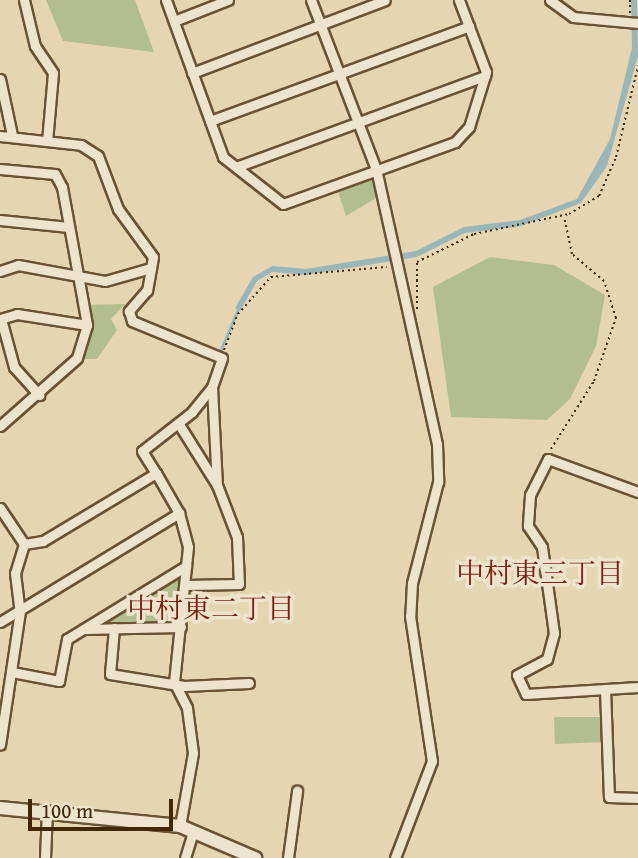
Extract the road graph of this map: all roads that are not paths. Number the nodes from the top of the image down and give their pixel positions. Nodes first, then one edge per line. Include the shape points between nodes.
1 (24, 0) edge
2 (166, 0) edge
3 (228, 0) edge
4 (311, 0) edge
5 (385, 0) edge
6 (459, 0) edge
7 (551, 0) edge
8 (174, 21) junction
9 (320, 23) junction
10 (634, 23) edge
11 (469, 26) junction
12 (192, 73) junction
13 (339, 74) junction
14 (485, 76) junction
15 (0, 79) edge
16 (210, 121) junction
17 (357, 121) junction
18 (12, 135) junction
19 (0, 136) edge
20 (47, 141) junction
21 (236, 167) junction
22 (0, 169) edge
23 (376, 169) junction
24 (0, 220) edge
25 (69, 227) junction
26 (151, 268) junction
27 (0, 271) edge
28 (78, 277) junction
29 (1, 319) edge
30 (87, 325) junction
31 (212, 387) junction
32 (39, 395) junction
33 (180, 425) junction
34 (0, 426) edge
35 (156, 473) junction
36 (217, 485) junction
37 (638, 492) edge
38 (0, 508) edge
39 (179, 513) junction
40 (24, 544) junction
41 (186, 566) junction
42 (186, 585) junction
43 (20, 611) junction
44 (0, 622) edge
45 (114, 628) junction
46 (181, 628) junction
47 (84, 629) junction
48 (12, 672) junction
49 (174, 682) junction
50 (248, 683) dead end
51 (638, 687) edge
52 (605, 689) junction
53 (2, 715) edge
54 (0, 745) edge
55 (296, 791) dead end
56 (638, 798) edge
57 (0, 808) edge
58 (47, 810) junction
59 (180, 826) junction
60 (193, 831) junction
61 (45, 858) edge
62 (185, 858) edge
63 (255, 858) edge
64 (288, 858) edge
65 (395, 858) edge

1 - 20 street via 35,46 53,73
2 - 8 street
3 - 8 street
4 - 9 street
5 - 9 street
6 - 11 street
7 - 10 street via 573,17
8 - 12 street
9 - 12 street
9 - 13 street
11 - 13 street
11 - 14 street
12 - 16 street
13 - 16 street
13 - 17 street
14 - 17 street
14 - 23 street via 469,127 455,142
15 - 18 street
16 - 21 street via 223,157
17 - 21 street
17 - 23 street
18 - 19 street
18 - 20 street
20 - 26 street via 81,145 98,156 118,209 150,245
21 - 23 street via 284,204
22 - 25 street via 55,174
23 - 65 street via 437,444 438,482 412,583 410,616 432,761
24 - 25 street
25 - 28 street
26 - 28 street via 105,281
26 - 31 street via 147,290 129,311 132,321 222,358
27 - 28 street via 18,265
28 - 30 street
29 - 30 street via 17,314
29 - 32 street via 14,367
30 - 32 street via 77,358
31 - 33 street
31 - 36 street
32 - 34 street
33 - 35 street via 142,451
33 - 36 street
35 - 39 street
35 - 40 street via 43,541
36 - 42 street via 237,537 239,584
37 - 52 street via 548,459 530,495 528,526 542,547 554,634 547,659 517,675 526,694
38 - 40 street
39 - 41 street
39 - 43 street
40 - 43 street via 15,573
41 - 42 street
41 - 47 street
42 - 46 street
43 - 44 street
43 - 48 street
45 - 46 street
45 - 47 street
45 - 49 street via 110,674
46 - 49 street
47 - 48 street via 67,639 60,681
48 - 53 street
49 - 50 street
49 - 59 street via 187,708 194,753
51 - 52 street
52 - 56 street via 609,797
53 - 54 street
55 - 64 street
57 - 58 street
58 - 59 street
58 - 61 street
59 - 60 street
60 - 62 street
60 - 63 street

